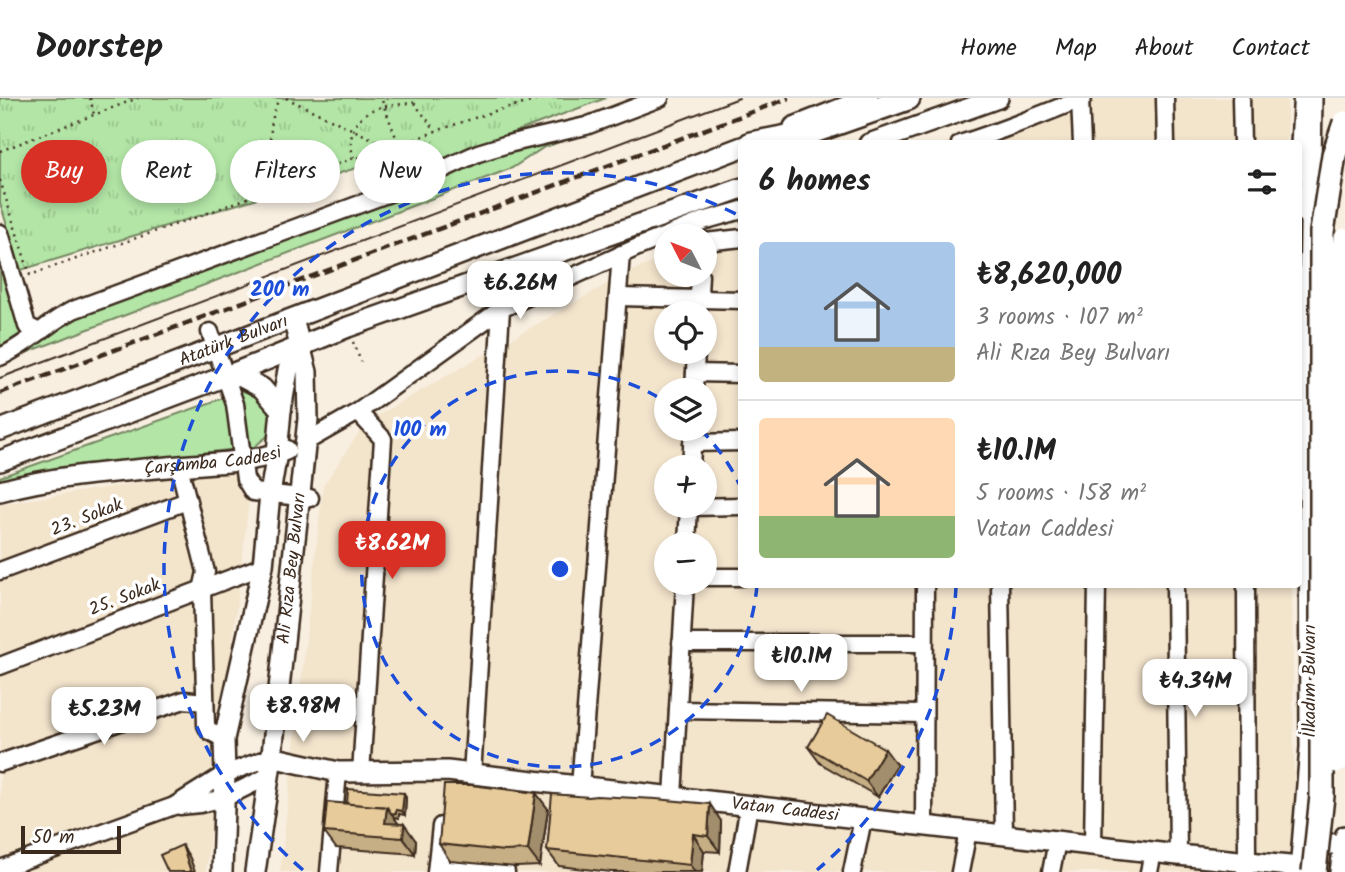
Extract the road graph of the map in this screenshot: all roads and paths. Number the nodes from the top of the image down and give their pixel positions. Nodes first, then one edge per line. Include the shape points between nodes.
1 (90, 98) edge
2 (138, 98) edge
3 (279, 98) edge
4 (286, 98) edge
5 (381, 98) edge
6 (417, 98) edge
7 (512, 98) edge
8 (547, 98) edge
9 (660, 98) edge
10 (868, 98) edge
11 (908, 98) edge
12 (998, 98) edge
13 (1081, 98) edge
14 (1165, 98) edge
15 (1241, 98) edge
16 (1302, 98) edge
17 (1312, 98) edge
18 (1326, 98) edge
19 (413, 103) junction
20 (516, 106) junction
21 (384, 107) junction
22 (94, 115) junction
23 (1345, 123) edge
24 (353, 130) junction
25 (436, 131) junction
26 (1002, 137) edge
27 (270, 140) edge
28 (374, 140) edge
29 (397, 140) edge
30 (414, 140) edge
31 (761, 140) edge
32 (774, 140) edge
33 (880, 140) edge
34 (984, 140) edge
35 (1082, 140) edge
36 (1166, 140) edge
37 (1242, 140) edge
38 (1300, 140) edge
39 (738, 149) edge
40 (0, 150) edge
41 (1311, 153) junction
42 (354, 158) joint
43 (340, 163) edge
44 (0, 180) edge
45 (738, 189) edge
46 (235, 203) edge
47 (1302, 210) edge
48 (738, 212) edge
49 (1309, 220) junction
50 (712, 224) edge
51 (0, 233) edge
52 (738, 238) edge
53 (1345, 240) edge
54 (718, 241) edge
55 (654, 244) edge
56 (621, 254) junction
57 (618, 297) junction
58 (654, 301) edge
59 (738, 301) edge
60 (717, 304) edge
61 (501, 309) junction
62 (293, 319) junction
63 (39, 332) junction
64 (213, 340) junction
65 (300, 346) junction
66 (0, 357) edge
67 (695, 364) edge
68 (695, 373) junction
69 (738, 374) edge
70 (230, 375) junction
71 (695, 378) edge
72 (281, 410) junction
73 (358, 412) junction
74 (0, 430) edge
75 (717, 439) edge
76 (306, 441) junction
77 (738, 442) edge
78 (277, 453) junction
79 (243, 460) junction
80 (0, 461) edge
81 (179, 466) junction
82 (1304, 469) edge
83 (0, 491) edge
84 (270, 494) junction
85 (304, 497) junction
86 (187, 501) junction
87 (717, 506) edge
88 (738, 506) edge
89 (263, 566) junction
90 (0, 571) edge
91 (717, 577) edge
92 (738, 577) edge
93 (925, 588) edge
94 (1000, 588) edge
95 (1097, 588) edge
96 (1175, 588) edge
97 (1246, 588) edge
98 (202, 590) junction
99 (684, 595) edge
100 (681, 643) junction
101 (924, 643) junction
102 (0, 666) edge
103 (205, 702) junction
104 (678, 710) junction
105 (924, 714) junction
106 (224, 739) junction
107 (0, 764) edge
108 (270, 767) junction
109 (332, 771) junction
110 (361, 773) junction
111 (225, 774) junction
112 (472, 775) junction
113 (580, 787) junction
114 (224, 797) junction
115 (673, 797) junction
116 (174, 806) junction
117 (749, 806) junction
118 (442, 812) edge
119 (863, 819) junction
120 (923, 826) junction
121 (968, 831) junction
122 (1004, 835) junction
123 (1345, 836) edge
124 (1057, 841) junction
125 (1302, 844) junction
126 (1345, 844) edge
127 (1093, 845) junction
128 (1153, 852) junction
129 (1178, 855) junction
130 (1246, 867) edge
131 (0, 869) edge
132 (437, 869) edge
133 (1304, 870) edge
134 (222, 872) edge
135 (256, 872) edge
136 (329, 872) edge
137 (506, 872) edge
138 (737, 872) edge
139 (852, 872) edge
140 (960, 872) edge
141 (1051, 872) edge
142 (1149, 872) edge
143 (1328, 872) edge
144 (1340, 872) edge

1 - 22 path
2 - 22 path
3 - 27 path
4 - 24 path
5 - 21 path
6 - 19 path
7 - 20 path
8 - 20 path
9 - 63 street via 586,126 478,153 398,190 73,310
10 - 31 main road
11 - 32 highway via 808,134
12 - 33 main road
13 - 26 street via 1040,114
13 - 35 street
14 - 36 street
15 - 37 street
16 - 38 street
17 - 41 main road
18 - 41 main road
19 - 21 path
19 - 25 path
20 - 25 path
21 - 24 path via 369,111
21 - 29 path
22 - 40 path
23 - 133 highway, İlkadım Bulvarı, bridge via 1334,155 1322,232 1322,796
24 - 28 path
24 - 42 path
25 - 30 path
26 - 34 street
39 - 62 main road, Atatürk Bulvarı
41 - 49 main road, İlkadım Bulvarı
42 - 43 path
44 - 46 path via 30,275
45 - 65 main road, Atatürk Bulvarı
47 - 49 street
48 - 50 street, Çarşamba Caddesi
49 - 82 main road, İlkadım Bulvarı
51 - 63 street via 27,326
52 - 54 street
53 - 143 highway, İlkadım Bulvarı, bridge via 1337,789
55 - 56 street, Çarşamba Caddesi
56 - 57 street
56 - 61 street, Çarşamba Caddesi
57 - 58 street
57 - 113 street
59 - 60 street
61 - 73 street, Çarşamba Caddesi
61 - 112 street
62 - 64 main road, Atatürk Bulvarı
62 - 65 main road, Ali Rıza Bey Bulvarı
63 - 66 street
64 - 70 street
64 - 74 main road, Atatürk Bulvarı
65 - 70 main road, Atatürk Bulvarı
65 - 72 main road, Ali Rıza Bey Bulvarı via 288,370
65 - 76 main road, Ali Rıza Bey Bulvarı via 309,396
67 - 68 street
68 - 69 street
68 - 71 street
70 - 72 main road via 262,387
70 - 79 street
70 - 80 main road, Atatürk Bulvarı
72 - 78 main road, Ali Rıza Bey Bulvarı
73 - 76 street, Çarşamba Caddesi
73 - 110 street via 383,439
75 - 77 street
76 - 78 main road, Çarşamba Caddesi
76 - 85 main road, Ali Rıza Bey Bulvarı
78 - 79 main road, Çarşamba Caddesi
78 - 84 main road, Ali Rıza Bey Bulvarı
79 - 81 main road, Çarşamba Caddesi
79 - 84 street via 253,492
81 - 83 main road, Çarşamba Caddesi via 49,479
81 - 86 street
82 - 125 main road, İlkadım Bulvarı via 1310,747
84 - 85 street
84 - 89 main road, Ali Rıza Bey Bulvarı
85 - 108 main road, Ali Rıza Bey Bulvarı
86 - 90 street, 23. Sokak
86 - 98 street via 206,572
87 - 88 street
89 - 98 street, 25. Sokak
89 - 106 main road, Ali Rıza Bey Bulvarı
91 - 92 street
93 - 101 street
94 - 122 street
95 - 127 street
96 - 129 street
97 - 130 street
98 - 102 street, 25. Sokak
98 - 103 street
99 - 100 street
100 - 101 street
100 - 104 street
101 - 105 street
103 - 106 street via 205,725
103 - 107 street via 184,700
104 - 105 street
104 - 115 street
105 - 120 street
106 - 111 main road, Ali Rıza Bey Bulvarı
108 - 109 main road, Vatan Caddesi
108 - 111 street
108 - 114 street
108 - 135 main road, Ali Rıza Bey Bulvarı
109 - 110 main road, Vatan Caddesi
109 - 136 street
110 - 112 main road, Vatan Caddesi
111 - 114 main road, Ali Rıza Bey Bulvarı
111 - 116 street
112 - 113 main road, Vatan Caddesi
113 - 115 main road, Vatan Caddesi
114 - 116 street
114 - 134 main road, Ali Rıza Bey Bulvarı
115 - 117 main road, Vatan Caddesi
116 - 131 street
117 - 119 main road, Vatan Caddesi
117 - 138 street
118 - 132 street
119 - 120 main road, Vatan Caddesi
119 - 139 street
120 - 121 main road, Vatan Caddesi
121 - 122 main road, Vatan Caddesi
121 - 140 street
122 - 124 main road, Vatan Caddesi
123 - 126 main road
124 - 127 main road, Vatan Caddesi
124 - 141 street
125 - 126 main road
125 - 133 main road, İlkadım Bulvarı
126 - 144 main road
127 - 128 main road, Vatan Caddesi
128 - 129 main road, Vatan Caddesi
128 - 142 street
129 - 130 main road, Vatan Caddesi
130 - 133 main road, Vatan Caddesi
132 - 137 street

